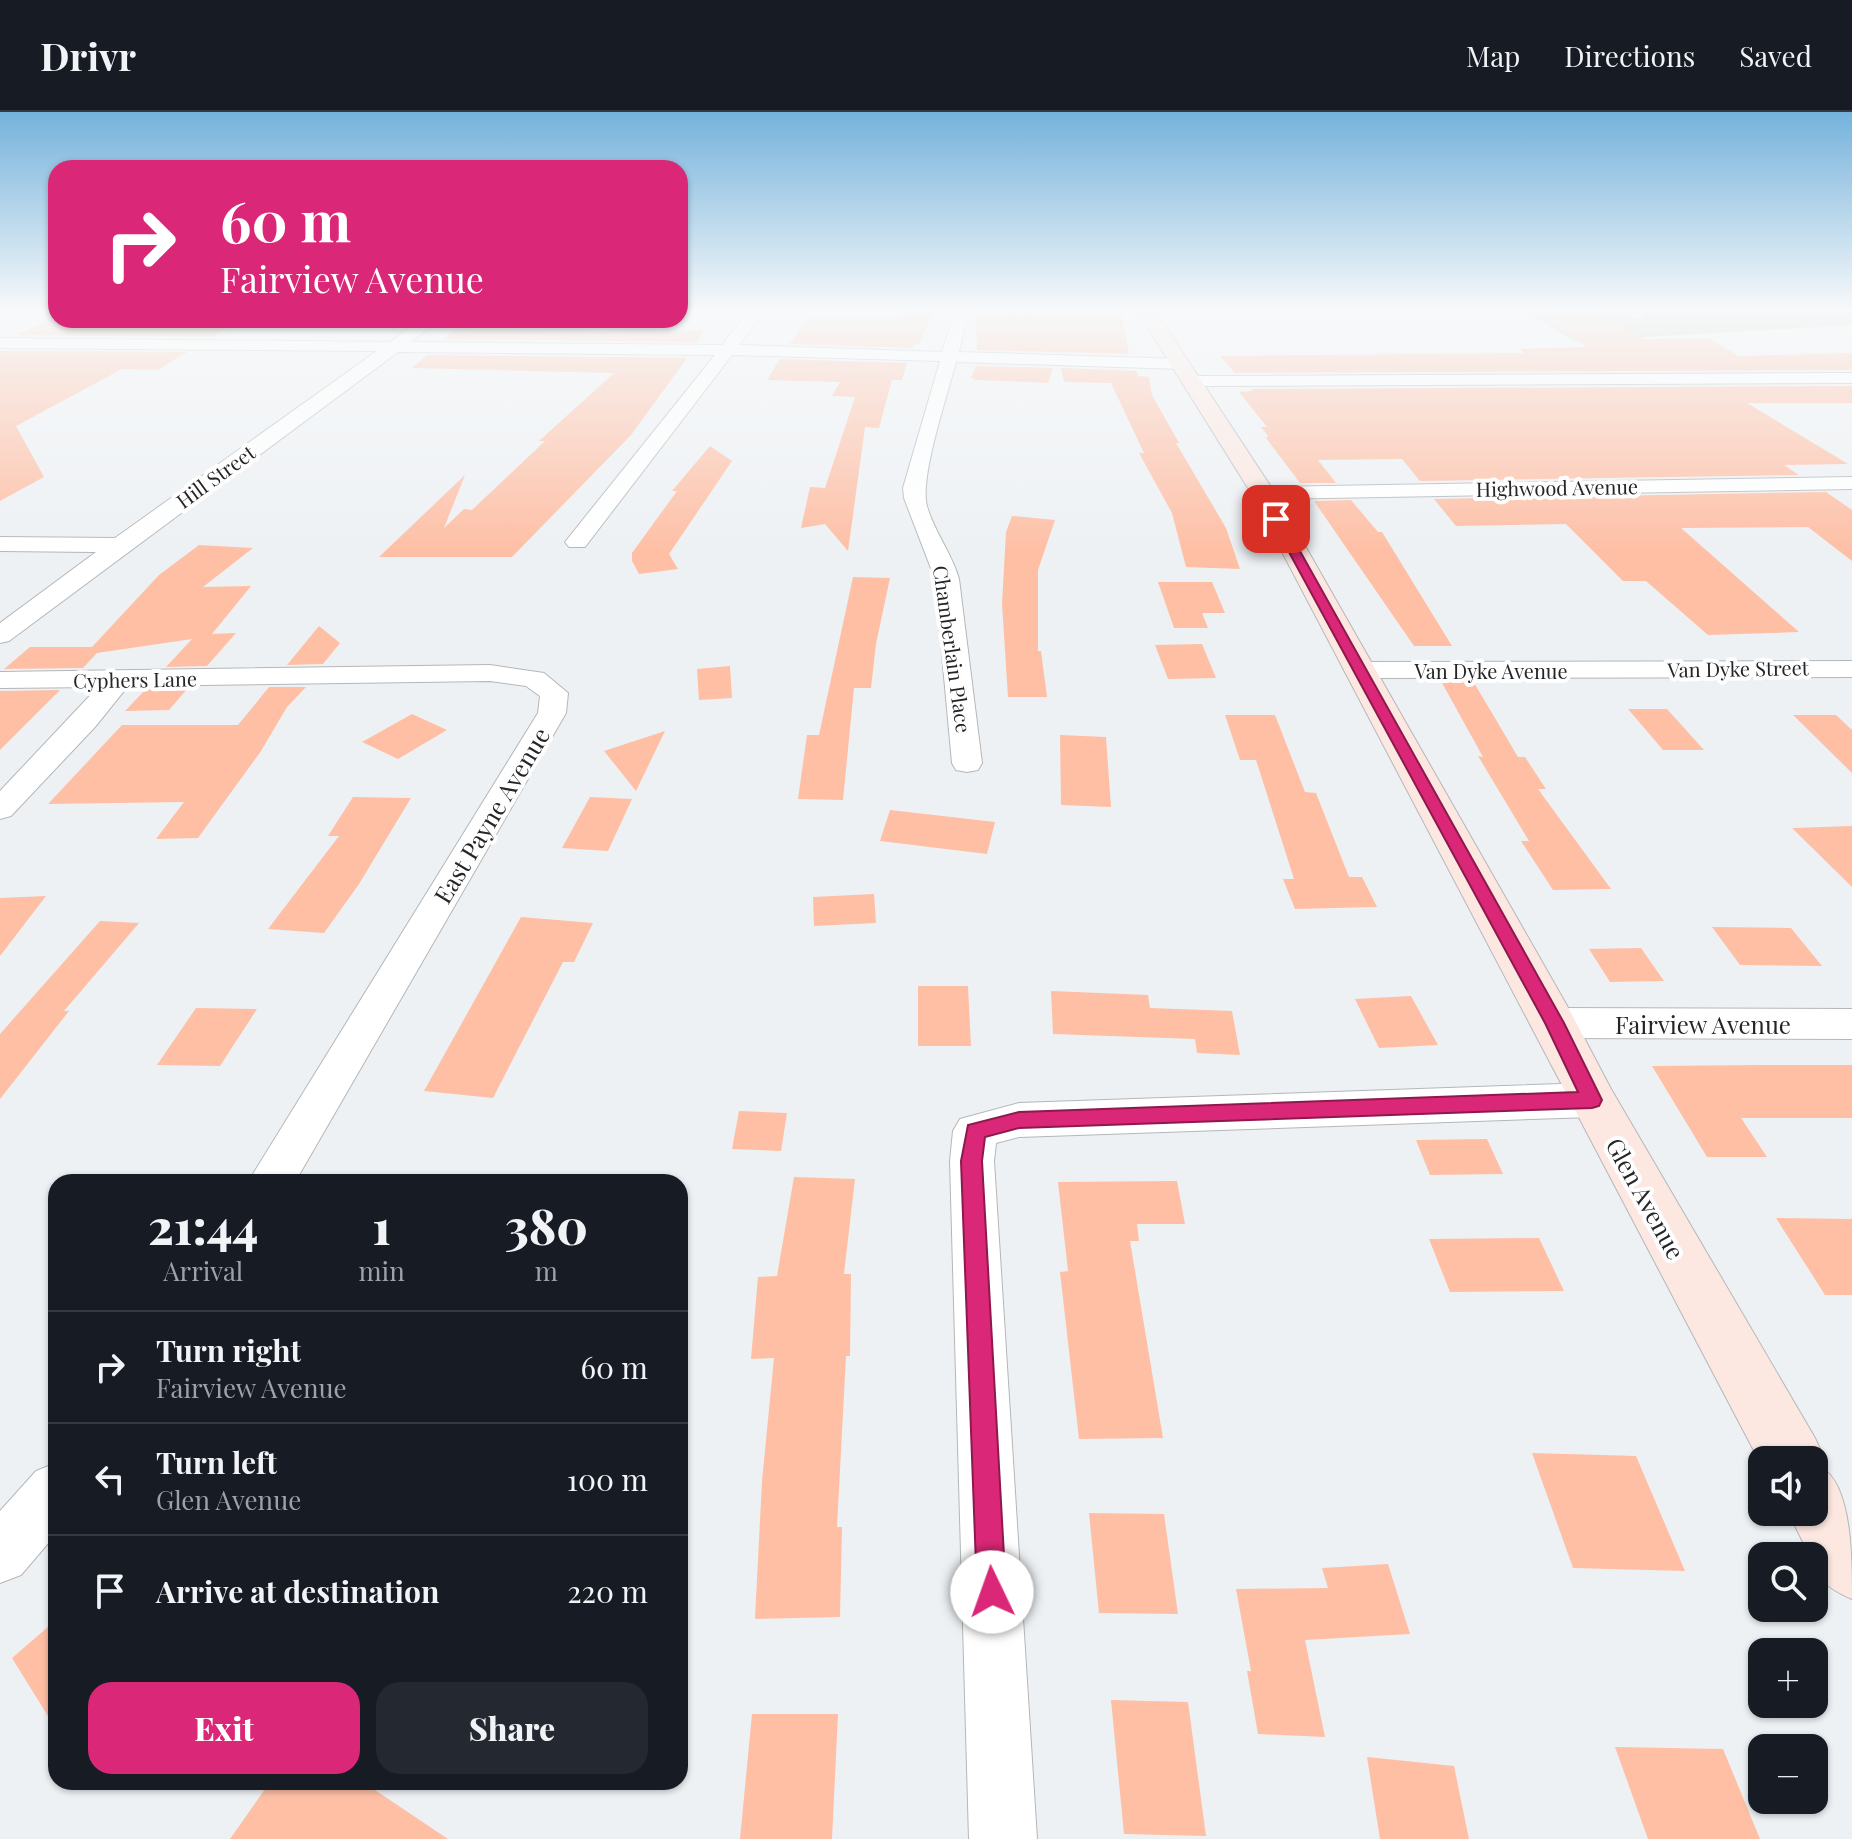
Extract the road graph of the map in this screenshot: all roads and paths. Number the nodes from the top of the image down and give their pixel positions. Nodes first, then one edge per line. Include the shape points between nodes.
1 (337, 390) edge
2 (697, 390) edge
3 (940, 390) edge
4 (1198, 390) edge
5 (1852, 483) edge
6 (1263, 493) junction
7 (577, 542) dead end
8 (0, 544) edge
9 (120, 545) junction
10 (0, 635) edge
11 (1625, 669) joint
12 (1852, 669) edge
13 (1358, 670) junction
14 (271, 676) joint
15 (0, 680) edge
16 (118, 681) junction
17 (967, 763) dead end
18 (0, 809) edge
19 (1554, 1023) junction
20 (1852, 1024) edge
21 (1592, 1100) junction
22 (276, 1174) edge
23 (1785, 1446) edge
24 (48, 1500) edge
25 (1828, 1522) edge
26 (0, 1554) edge
27 (1852, 1565) edge
28 (1003, 1839) edge

1 - 9 street, Hill Street
2 - 7 street
3 - 17 street, Chamberlain Place via 914,502 947,579
4 - 6 street, Glen Avenue
5 - 6 street, Highwood Avenue
6 - 13 street, Glen Avenue
8 - 9 street
9 - 10 street, Hill Street
11 - 12 street, Van Dyke Street
11 - 13 street, Van Dyke Avenue
13 - 19 street, Glen Avenue
14 - 16 street, Cyphers Lane
14 - 22 street, East Payne Avenue via 490,673 534,679 554,693 552,713
15 - 16 street, Cyphers Lane
16 - 18 street
19 - 20 street, Fairview Avenue
19 - 21 street, Glen Avenue
21 - 23 street, Glen Avenue
21 - 28 street via 1019,1120 975,1131 972,1161
24 - 26 street
25 - 27 street

